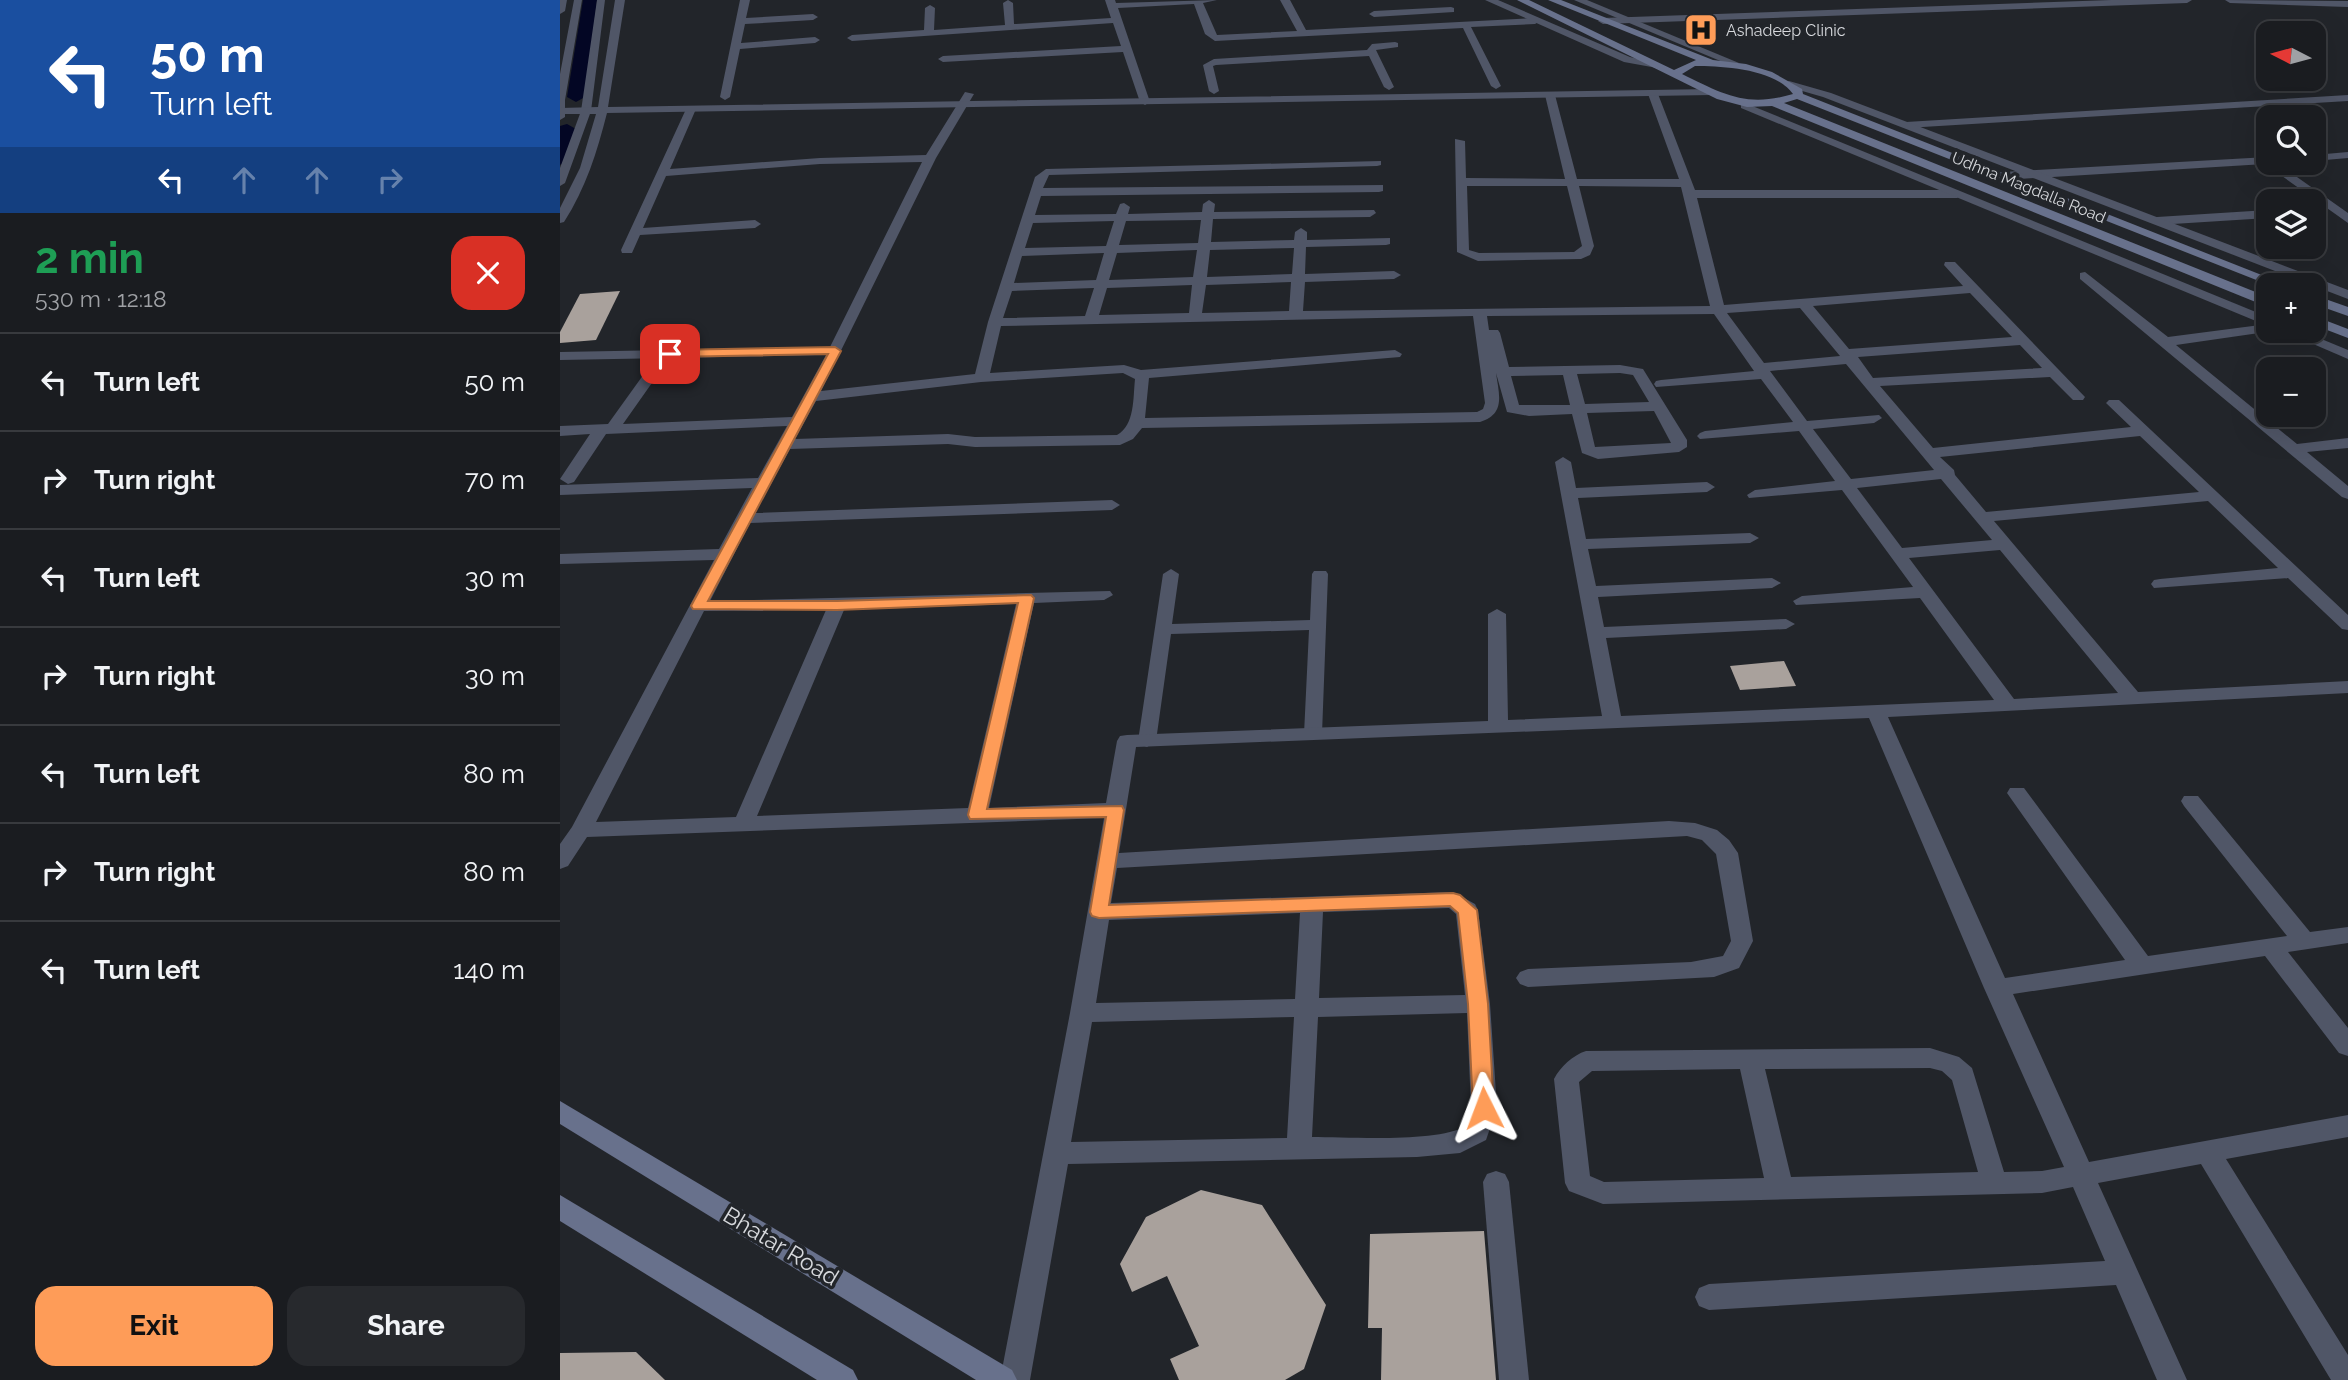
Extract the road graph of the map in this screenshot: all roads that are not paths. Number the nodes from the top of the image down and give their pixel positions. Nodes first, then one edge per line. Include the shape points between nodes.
1 (562, 0) edge
2 (578, 0) edge
3 (601, 0) edge
4 (620, 0) edge
5 (745, 0) edge
6 (1212, 0) edge
7 (1285, 0) edge
8 (1444, 0) edge
9 (1490, 0) edge
10 (1522, 0) edge
11 (1553, 0) edge
12 (1578, 0) edge
13 (1903, 0) edge
14 (2187, 0) edge
15 (2230, 0) edge
16 (1198, 1) edge
17 (1008, 3) dead end
18 (1111, 3) edge
19 (2348, 4) edge
20 (930, 8) dead end
21 (1773, 8) dead end
22 (1372, 10) joint
23 (1451, 10) junction
24 (1917, 10) junction
25 (560, 11) edge
26 (1782, 15) junction
27 (813, 17) dead end
28 (1118, 20) junction
29 (1629, 20) junction
30 (740, 21) junction
31 (1535, 21) junction
32 (1603, 21) junction
33 (1010, 27) junction
34 (1465, 28) junction
35 (1382, 30) junction
36 (929, 33) junction
37 (1303, 34) junction
38 (852, 38) dead end
39 (815, 40) dead end
40 (1395, 45) dead end
41 (735, 46) junction
42 (1128, 49) junction
43 (1372, 53) junction
44 (943, 59) dead end
45 (1712, 63) junction
46 (1734, 63) junction
47 (1657, 65) junction
48 (1674, 74) junction
49 (1686, 80) junction
50 (1790, 84) junction
51 (1496, 86) junction
52 (1389, 87) junction
53 (1214, 91) junction
54 (1712, 92) junction
55 (1653, 94) junction
56 (1550, 95) junction
57 (1798, 96) junction
58 (725, 97) junction
59 (1144, 97) junction
60 (2348, 97) edge
61 (966, 100) junction
62 (1776, 104) junction
63 (587, 105) junction
64 (604, 105) junction
65 (1745, 106) junction
66 (560, 108) edge
67 (691, 109) junction
68 (1906, 125) junction
69 (1460, 141) dead end
70 (2348, 156) edge
71 (2326, 157) edge
72 (930, 158) junction
73 (2256, 162) edge
74 (1377, 163) dead end
75 (1304, 164) junction
76 (1213, 166) junction
77 (1136, 168) junction
78 (664, 173) junction
79 (2033, 174) junction
80 (2289, 175) edge
81 (2003, 176) junction
82 (560, 183) edge
83 (1461, 183) junction
84 (1572, 184) junction
85 (1379, 188) dead end
86 (1303, 189) junction
87 (1688, 189) junction
88 (1210, 190) junction
89 (1129, 191) junction
90 (1037, 192) junction
91 (1957, 194) junction
92 (2342, 210) edge
93 (1370, 213) dead end
94 (1301, 214) junction
95 (2256, 215) edge
96 (1207, 216) junction
97 (1121, 218) junction
98 (560, 219) edge
99 (1028, 219) junction
100 (2348, 219) edge
101 (2157, 221) junction
102 (755, 224) dead end
103 (636, 232) junction
104 (1385, 241) dead end
105 (1300, 243) junction
106 (1203, 246) junction
107 (1112, 249) junction
108 (627, 250) dead end
109 (1017, 252) junction
110 (1950, 265) dead end
111 (1394, 275) dead end
112 (2085, 276) dead end
113 (2256, 276) edge
114 (1298, 278) junction
115 (1199, 281) junction
116 (1102, 284) junction
117 (1006, 287) junction
118 (1973, 289) junction
119 (2348, 295) edge
120 (2256, 297) edge
121 (2326, 304) edge
122 (1805, 305) junction
123 (1718, 310) junction
124 (1483, 312) junction
125 (2348, 312) edge
126 (1296, 314) junction
127 (1195, 317) junction
128 (2256, 317) edge
129 (1091, 320) junction
130 (995, 322) junction
131 (2326, 325) edge
132 (2256, 330) edge
133 (2348, 334) edge
134 (2023, 341) junction
135 (2164, 342) junction
136 (2319, 343) edge
137 (1395, 354) dead end
138 (834, 355) junction
139 (2348, 355) edge
140 (560, 356) edge
141 (1850, 356) junction
142 (659, 363) junction
143 (560, 366) edge
144 (1569, 370) junction
145 (1761, 371) junction
146 (1503, 372) junction
147 (2053, 372) junction
148 (1140, 374) junction
149 (981, 377) junction
150 (1872, 382) junction
151 (1661, 384) dead end
152 (811, 397) junction
153 (2078, 397) dead end
154 (2114, 403) dead end
155 (1659, 406) junction
156 (1578, 409) junction
157 (1874, 418) dead end
158 (798, 421) junction
159 (1137, 424) junction
160 (1800, 425) junction
161 (607, 429) junction
162 (560, 431) edge
163 (2141, 431) junction
164 (1704, 436) dead end
165 (2348, 443) edge
166 (786, 444) junction
167 (2294, 449) junction
168 (1931, 453) junction
169 (1563, 462) dead end
170 (1948, 473) junction
171 (764, 483) junction
172 (1846, 484) junction
173 (564, 485) edge
174 (1707, 487) dead end
175 (1569, 493) junction
176 (1755, 495) dead end
177 (2348, 495) edge
178 (2211, 496) junction
179 (1112, 505) dead end
180 (1985, 517) junction
181 (744, 518) junction
182 (1750, 538) dead end
183 (1579, 544) junction
184 (2006, 544) junction
185 (726, 554) junction
186 (1895, 554) junction
187 (560, 559) edge
188 (2292, 572) junction
189 (1171, 574) dead end
190 (1320, 574) dead end
191 (1772, 583) dead end
192 (2160, 584) dead end
193 (1588, 592) junction
194 (1924, 592) junction
195 (1104, 595) dead end
196 (1026, 598) junction
197 (1802, 601) dead end
198 (837, 605) junction
199 (698, 606) junction
200 (1497, 614) dead end
201 (1786, 624) dead end
202 (1318, 625) junction
203 (2348, 625) edge
204 (1163, 629) junction
205 (1596, 632) junction
206 (2348, 687) edge
207 (2133, 699) junction
208 (2009, 706) junction
209 (1876, 712) junction
210 (1613, 723) junction
211 (1498, 727) junction
212 (1313, 734) junction
213 (1147, 741) junction
214 (2017, 793) dead end
215 (2191, 800) dead end
216 (1116, 810) junction
217 (976, 815) junction
218 (744, 823) junction
219 (581, 830) junction
220 (560, 861) edge
221 (1108, 862) junction
222 (1312, 904) junction
223 (1099, 912) junction
224 (2348, 935) edge
225 (2305, 942) junction
226 (2271, 947) junction
227 (2142, 966) junction
228 (1528, 978) dead end
229 (1997, 988) junction
230 (1478, 1004) junction
231 (1308, 1008) junction
232 (1082, 1013) junction
233 (2348, 1046) edge
234 (1751, 1059) junction
235 (560, 1111) edge
236 (2348, 1126) edge
237 (1299, 1148) junction
238 (1055, 1153) junction
239 (2208, 1153) junction
240 (2081, 1177) junction
241 (1496, 1182) dead end
242 (1994, 1183) junction
243 (1780, 1188) junction
244 (560, 1206) edge
245 (2124, 1272) junction
246 (1709, 1297) dead end
247 (2341, 1370) dead end
248 (843, 1380) edge
249 (1002, 1380) edge
250 (1015, 1380) edge
251 (1514, 1380) edge
252 (2172, 1380) edge

1 - 25 street
2 - 66 lane
3 - 63 lane
4 - 64 street
5 - 30 street
6 - 16 street
7 - 37 street
8 - 23 street
9 - 31 street
10 - 47 main road
11 - 32 main road
12 - 29 street
13 - 24 street
14 - 24 street
15 - 19 street
16 - 18 street
16 - 37 street via 1211,36
17 - 33 street
18 - 28 street
20 - 36 street
21 - 26 street
22 - 23 street
22 - 35 street
23 - 34 street
24 - 26 street
26 - 29 street
27 - 30 street
28 - 33 street
28 - 42 street
29 - 32 street
29 - 46 street
30 - 41 street
31 - 34 street
31 - 47 street via 1628,60
32 - 45 main road
33 - 36 street
34 - 35 street
34 - 51 street
35 - 37 street
36 - 38 street
39 - 41 street
40 - 43 street via 1375,46
41 - 58 street
42 - 44 street
42 - 59 street
43 - 52 street
43 - 53 street via 1214,62 1208,65
45 - 46 main road
45 - 48 main road via 1693,63
46 - 50 main road
47 - 48 main road
48 - 49 main road
49 - 51 street
49 - 54 main road
50 - 57 main road
50 - 68 street
51 - 52 street
52 - 53 street
53 - 59 street
54 - 55 street
54 - 65 main road
55 - 56 street
55 - 87 street
56 - 59 street
56 - 84 street
57 - 62 main road
57 - 81 main road, Udhna Magdalla Road
58 - 61 street
58 - 64 street
59 - 61 street
60 - 68 street
61 - 67 street
61 - 72 street
62 - 65 main road
62 - 120 main road, Udhna Magdalla Road
63 - 64 street
63 - 66 street
63 - 82 lane
64 - 67 street
64 - 98 street via 583,176
65 - 91 street
67 - 78 street
68 - 79 street
69 - 83 street
70 - 71 street
72 - 78 street
72 - 138 street
73 - 79 street
74 - 75 street
75 - 76 street
75 - 86 street
76 - 77 street
76 - 88 street
77 - 89 street
77 - 90 street via 1052,171 1043,174
78 - 103 street
79 - 81 street
79 - 101 street
80 - 92 street
81 - 113 main road, Udhna Magdalla Road
83 - 84 street
83 - 84 street via 1463,252 1478,257 1566,257 1585,252 1588,246
84 - 87 street
85 - 86 street
86 - 88 street
86 - 94 street
87 - 91 street
87 - 123 street
88 - 89 street
88 - 96 street
89 - 90 street
89 - 97 street
90 - 99 street
91 - 128 street
92 - 100 street
93 - 94 street
94 - 96 street
94 - 105 street
95 - 101 street
96 - 97 street
96 - 106 street
97 - 99 street
97 - 107 street
99 - 109 street
101 - 119 street
102 - 103 street
103 - 108 street
104 - 105 street
105 - 106 street
105 - 114 street
106 - 107 street
106 - 115 street
107 - 109 street
107 - 116 street
109 - 117 street
110 - 118 street
111 - 114 street
112 - 135 street
114 - 115 street
114 - 126 street
115 - 116 street
115 - 127 street
116 - 117 street
116 - 129 street
117 - 130 street
118 - 122 street
118 - 134 street
121 - 125 main road
122 - 123 street
122 - 141 street
123 - 124 street
123 - 145 street
124 - 126 street
124 - 146 street
124 - 159 street via 1493,403 1489,412 1480,416
126 - 127 street
127 - 129 street
129 - 130 street
130 - 149 street
131 - 133 main road
132 - 135 street
134 - 141 street
134 - 147 street
135 - 167 street
136 - 139 street
137 - 148 street
138 - 140 street
138 - 142 street
138 - 152 street
141 - 145 street
141 - 150 street
142 - 143 street
142 - 161 street
144 - 146 street
144 - 155 street via 1638,372
144 - 156 street
145 - 151 street
145 - 160 street
146 - 156 street via 1512,409
147 - 150 street
147 - 153 street
148 - 149 street via 1124,369
148 - 159 street
149 - 152 street
150 - 168 street
152 - 158 street
154 - 163 street
155 - 156 street
155 - 156 street via 1679,447 1598,454 1588,450
157 - 160 street
158 - 161 street
158 - 166 street
159 - 166 street via 1128,437 1109,441
160 - 164 street
160 - 172 street
161 - 162 street
161 - 173 street
163 - 168 street
163 - 178 street
165 - 167 street
166 - 171 street
167 - 177 street
168 - 170 street
169 - 175 street
170 - 172 street
170 - 180 street
171 - 173 street
171 - 181 street
172 - 176 street
172 - 186 street
174 - 175 street
175 - 183 street
178 - 180 street
178 - 188 street
179 - 181 street
180 - 184 street
181 - 185 street
182 - 183 street
183 - 193 street
184 - 186 street
184 - 207 street
185 - 187 street
185 - 199 street
186 - 194 street
188 - 192 street
188 - 203 street
189 - 204 lane
190 - 202 lane
191 - 193 street
193 - 205 street
194 - 197 street
194 - 208 street
195 - 196 street
196 - 198 street
196 - 217 street
198 - 199 street
198 - 218 street
199 - 219 street
200 - 211 street
201 - 205 street
202 - 204 lane
202 - 212 lane
204 - 213 lane
205 - 210 street
206 - 207 street
207 - 208 street
208 - 209 street
209 - 210 street
209 - 229 street
210 - 211 street
211 - 212 street
212 - 213 street
213 - 216 street via 1127,741
214 - 227 street
215 - 225 street
216 - 217 street
216 - 221 street
217 - 218 street
218 - 219 street
219 - 220 street
221 - 223 street
221 - 228 street via 1669,828 1708,833 1720,841 1727,853 1742,941 1731,962 1690,971
222 - 223 street
222 - 230 street via 1453,900 1467,910
222 - 231 street
223 - 232 street
224 - 225 street
225 - 226 street
226 - 227 street
226 - 233 street
227 - 229 street
229 - 240 street
230 - 231 street
230 - 237 street via 1484,1108 1477,1132 1460,1142 1428,1145
231 - 232 street
231 - 237 street
232 - 238 street
234 - 242 street via 1930,1058 1950,1063 1963,1075
234 - 243 street
234 - 243 street via 1586,1060 1566,1079 1578,1183 1603,1193
235 - 249 main road, Bhatar Road
236 - 239 street
237 - 238 street
238 - 250 street
239 - 240 street
239 - 247 street
240 - 242 street
240 - 245 street
241 - 251 street
242 - 243 street
244 - 248 main road
245 - 246 street
245 - 252 street

